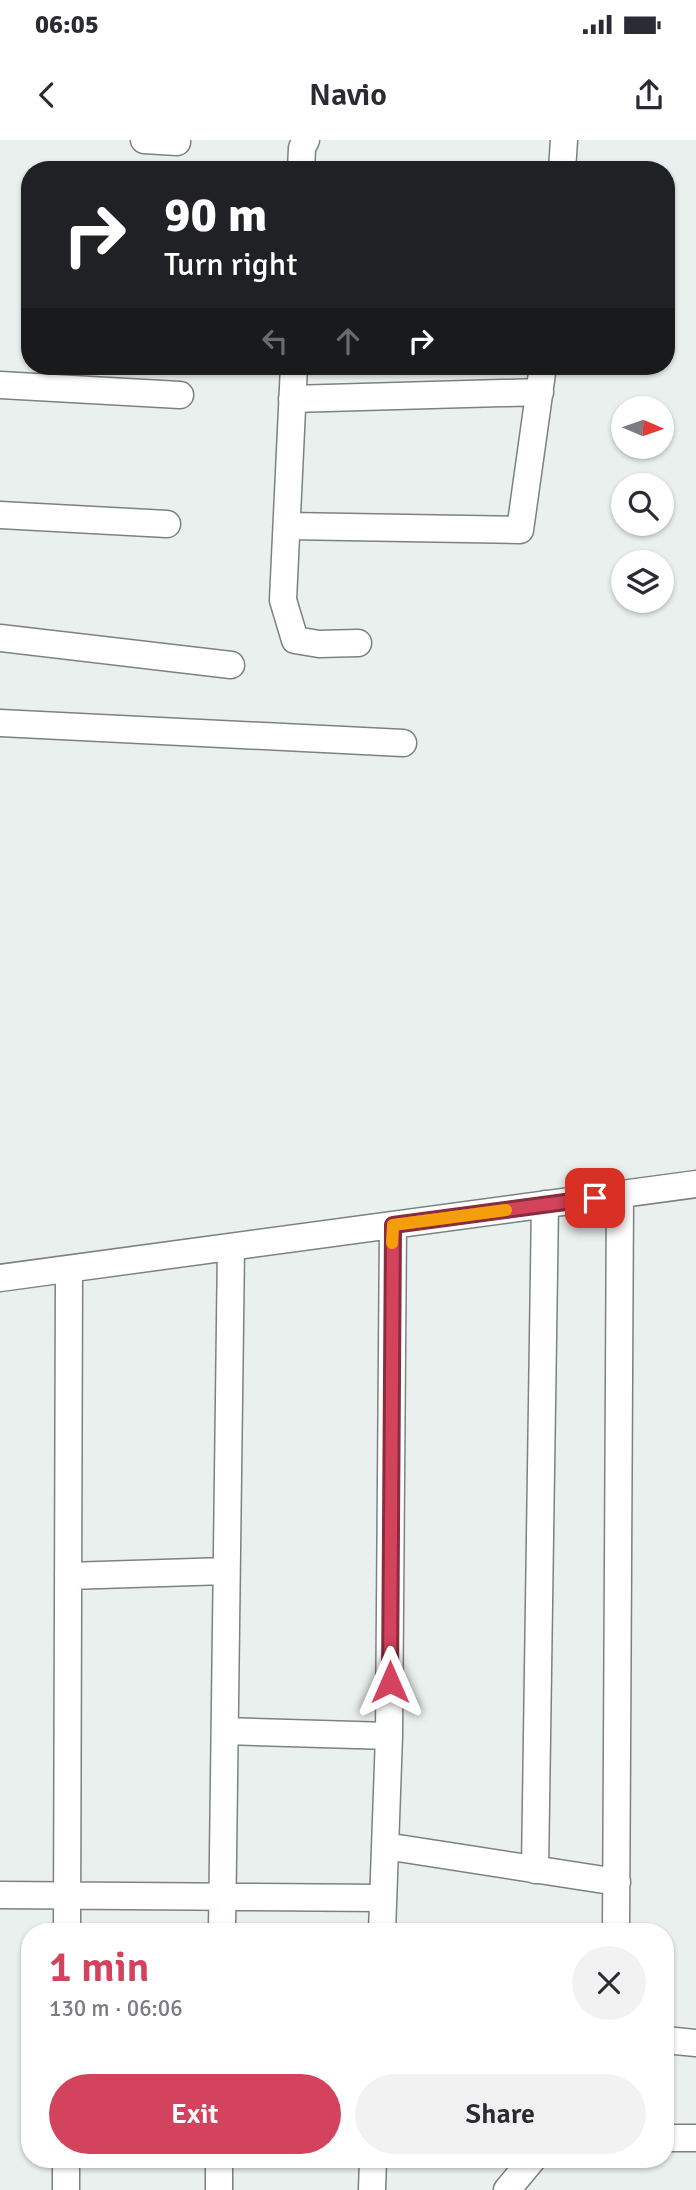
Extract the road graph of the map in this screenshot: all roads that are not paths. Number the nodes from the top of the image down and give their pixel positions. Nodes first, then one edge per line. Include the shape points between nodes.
1 (144, 140) edge
2 (306, 140) edge
3 (564, 140) edge
4 (177, 142) dead end
5 (301, 161) edge
6 (563, 161) edge
7 (293, 375) edge
8 (542, 375) edge
9 (0, 386) edge
10 (540, 392) junction
11 (180, 395) dead end
12 (292, 399) junction
13 (0, 515) edge
14 (167, 524) dead end
15 (288, 526) junction
16 (0, 638) edge
17 (358, 643) dead end
18 (231, 665) dead end
19 (0, 723) edge
20 (403, 743) dead end
21 (696, 1184) edge
22 (620, 1194) junction
23 (545, 1204) junction
24 (393, 1225) junction
25 (230, 1247) junction
26 (69, 1269) junction
27 (0, 1278) edge
28 (226, 1571) junction
29 (68, 1576) junction
30 (225, 1731) junction
31 (389, 1736) junction
32 (385, 1846) junction
33 (534, 1870) junction
34 (617, 1882) junction
35 (0, 1895) edge
36 (67, 1895) junction
37 (223, 1898) junction
38 (383, 1898) junction
39 (67, 1923) edge
40 (222, 1923) edge
41 (382, 1923) edge
42 (617, 1923) edge
43 (674, 2041) edge
44 (696, 2043) edge
45 (674, 2138) edge
46 (696, 2138) edge
47 (66, 2168) edge
48 (219, 2168) edge
49 (373, 2168) edge
50 (526, 2168) edge
51 (66, 2190) edge
52 (219, 2190) edge
53 (372, 2190) edge
54 (508, 2190) edge

1 - 4 street
2 - 5 street
3 - 6 street
7 - 12 street
8 - 10 street
9 - 11 street
10 - 12 street
10 - 15 street via 520,530
12 - 15 street
13 - 14 street
15 - 17 street via 283,600 295,640
16 - 18 street
19 - 20 street
21 - 22 street
22 - 23 street
22 - 34 street
23 - 24 street
23 - 33 street
24 - 25 street
24 - 31 street
25 - 26 street
25 - 28 street
26 - 27 street
26 - 29 street
28 - 29 street
28 - 30 street
29 - 36 street
30 - 31 street
30 - 37 street
31 - 32 street
32 - 33 street
32 - 38 street
33 - 34 street
34 - 42 street
35 - 36 street
36 - 37 street
36 - 39 street
37 - 38 street
37 - 40 street
38 - 41 street
43 - 44 street
45 - 46 street
47 - 51 street
48 - 52 street
49 - 53 street
50 - 54 street

